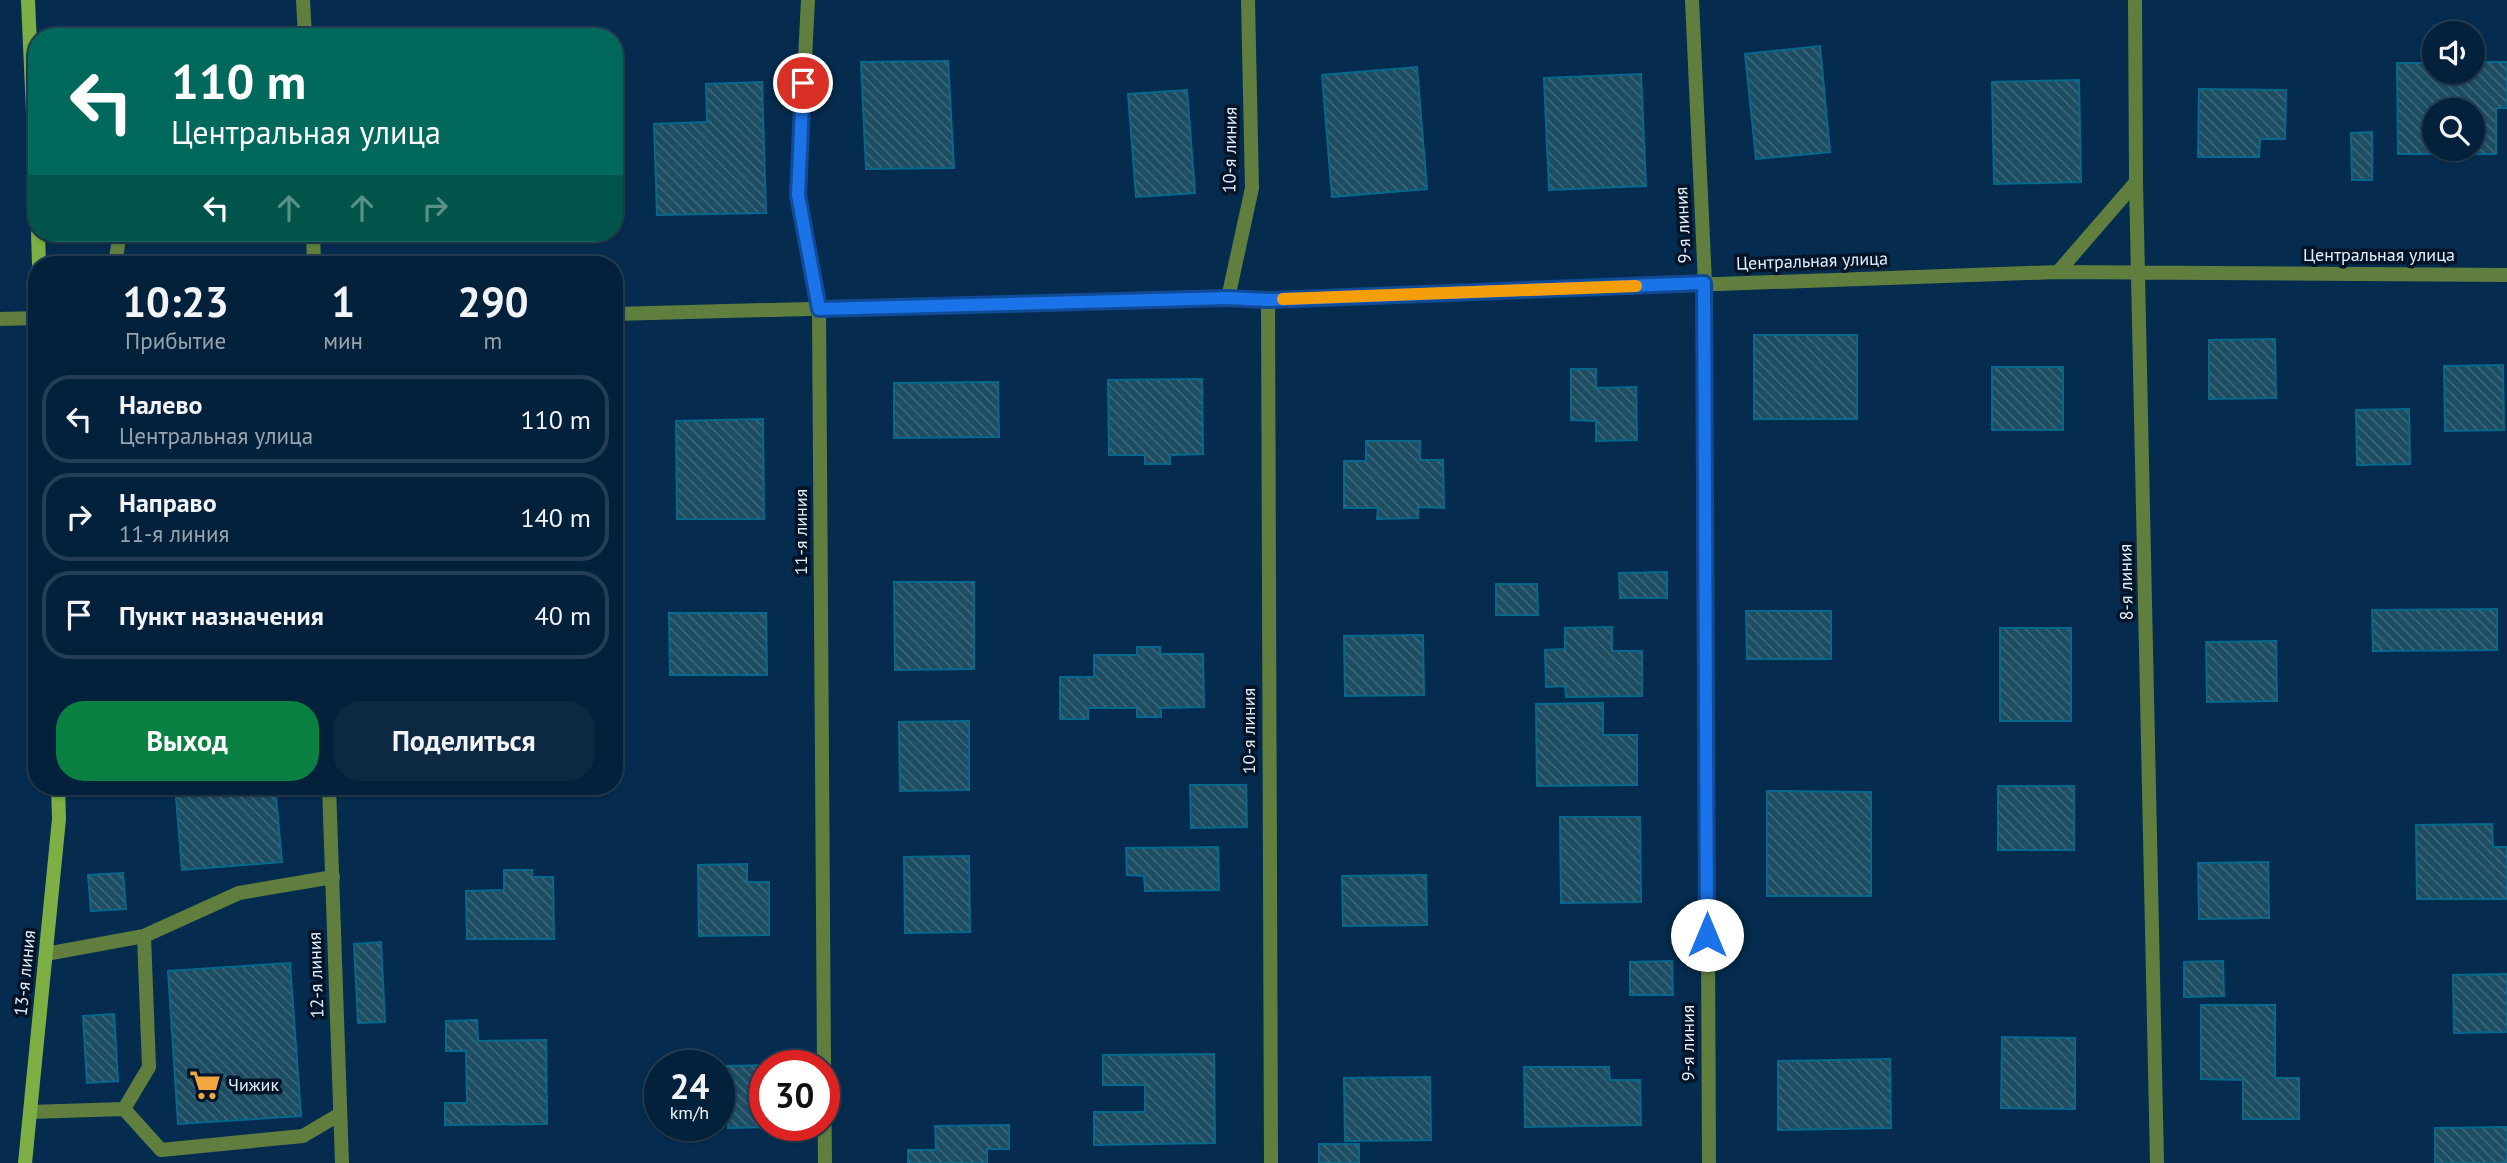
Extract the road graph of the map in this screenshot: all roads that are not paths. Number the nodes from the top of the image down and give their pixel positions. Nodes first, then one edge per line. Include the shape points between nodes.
1 (28, 0) edge
2 (303, 0) edge
3 (808, 0) edge
4 (1248, 0) edge
5 (1692, 0) edge
6 (2135, 0) edge
7 (29, 28) edge
8 (305, 28) edge
9 (2136, 182) junction
10 (2058, 272) junction
11 (2138, 273) junction
12 (2507, 275) edge
13 (1704, 283) junction
14 (1228, 298) junction
15 (1268, 300) junction
16 (819, 309) junction
17 (623, 314) edge
18 (28, 318) edge
19 (0, 319) edge
20 (58, 795) edge
21 (330, 795) edge
22 (333, 877) junction
23 (144, 936) junction
24 (46, 954) junction
25 (824, 1050) edge
26 (124, 1109) junction
27 (30, 1112) junction
28 (340, 1114) junction
29 (825, 1141) edge
30 (25, 1163) edge
31 (342, 1163) edge
32 (825, 1163) edge
33 (1271, 1163) edge
34 (1709, 1163) edge
35 (2157, 1163) edge

1 - 7 street
2 - 8 street
3 - 16 street, 11-я линия via 798,195
4 - 14 street, 10-я линия via 1252,188
5 - 13 street, 9-я линия
6 - 9 street, 8-я линия
9 - 10 street
9 - 11 street, 8-я линия
10 - 11 street, Центральная улица
10 - 13 street, Центральная улица
11 - 12 street, Центральная улица
11 - 35 street, 8-я линия
13 - 15 street, Центральная улица
13 - 34 street, 9-я линия
14 - 15 street, Центральная улица
14 - 16 street, Центральная улица
15 - 33 street, 10-я линия
16 - 17 street, Центральная улица
16 - 25 street, 11-я линия
18 - 19 street
20 - 24 street, 13-я линия
21 - 22 street, 12-я линия
22 - 23 street via 239,893
22 - 28 street, 12-я линия
23 - 24 street
23 - 26 street via 149,1067
24 - 27 street, 13-я линия
26 - 27 street
26 - 28 street via 161,1150 303,1136
27 - 30 street, 13-я линия
28 - 31 street, 12-я линия
29 - 32 street, 11-я линия

